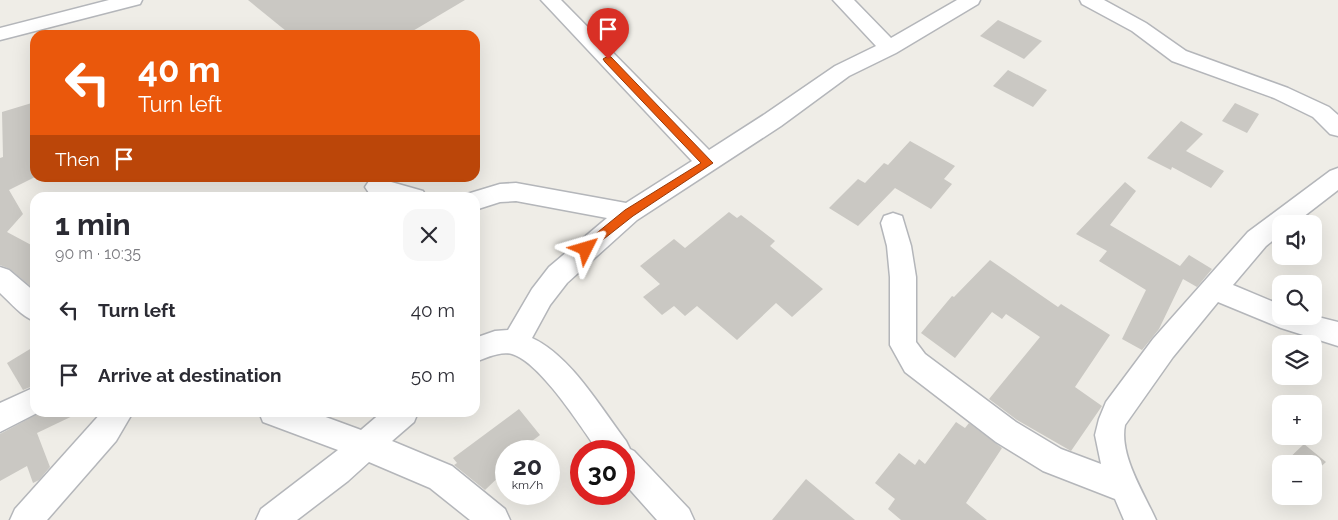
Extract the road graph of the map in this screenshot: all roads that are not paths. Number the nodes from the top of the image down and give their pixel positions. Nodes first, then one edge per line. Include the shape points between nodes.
1 (133, 0) edge
2 (550, 0) edge
3 (842, 0) edge
4 (971, 0) edge
5 (1089, 0) edge
6 (0, 34) edge
7 (889, 48) junction
8 (1338, 128) edge
9 (708, 163) junction
10 (1338, 177) edge
11 (374, 187) edge
12 (393, 192) edge
13 (480, 199) edge
14 (629, 213) junction
15 (893, 224) dead end
16 (0, 278) edge
17 (1213, 288) junction
18 (30, 303) edge
19 (1338, 334) edge
20 (515, 343) junction
21 (480, 348) edge
22 (30, 403) edge
23 (116, 417) edge
24 (286, 417) edge
25 (398, 417) edge
26 (0, 418) edge
27 (608, 440) edge
28 (364, 448) junction
29 (635, 472) edge
30 (1124, 487) junction
31 (26, 520) edge
32 (272, 520) edge
33 (494, 520) edge
34 (678, 520) edge
35 (1140, 520) edge

1 - 6 street
2 - 9 street
3 - 7 street
4 - 7 street
5 - 8 street via 1139,27 1179,56 1280,93 1321,112
7 - 9 street via 842,71
9 - 14 street
10 - 17 street via 1256,239
11 - 12 street
13 - 14 street via 516,192
14 - 20 street via 558,275 541,297
15 - 30 street via 903,277 903,345 915,363 1006,432 1053,461
16 - 18 street
17 - 19 street via 1257,308
17 - 30 street via 1163,348 1111,423 1110,438
20 - 21 street via 492,343
20 - 27 street via 537,353
22 - 26 street
23 - 31 street
24 - 28 street
25 - 28 street
28 - 32 street
28 - 33 street via 441,476
29 - 34 street
30 - 35 street

